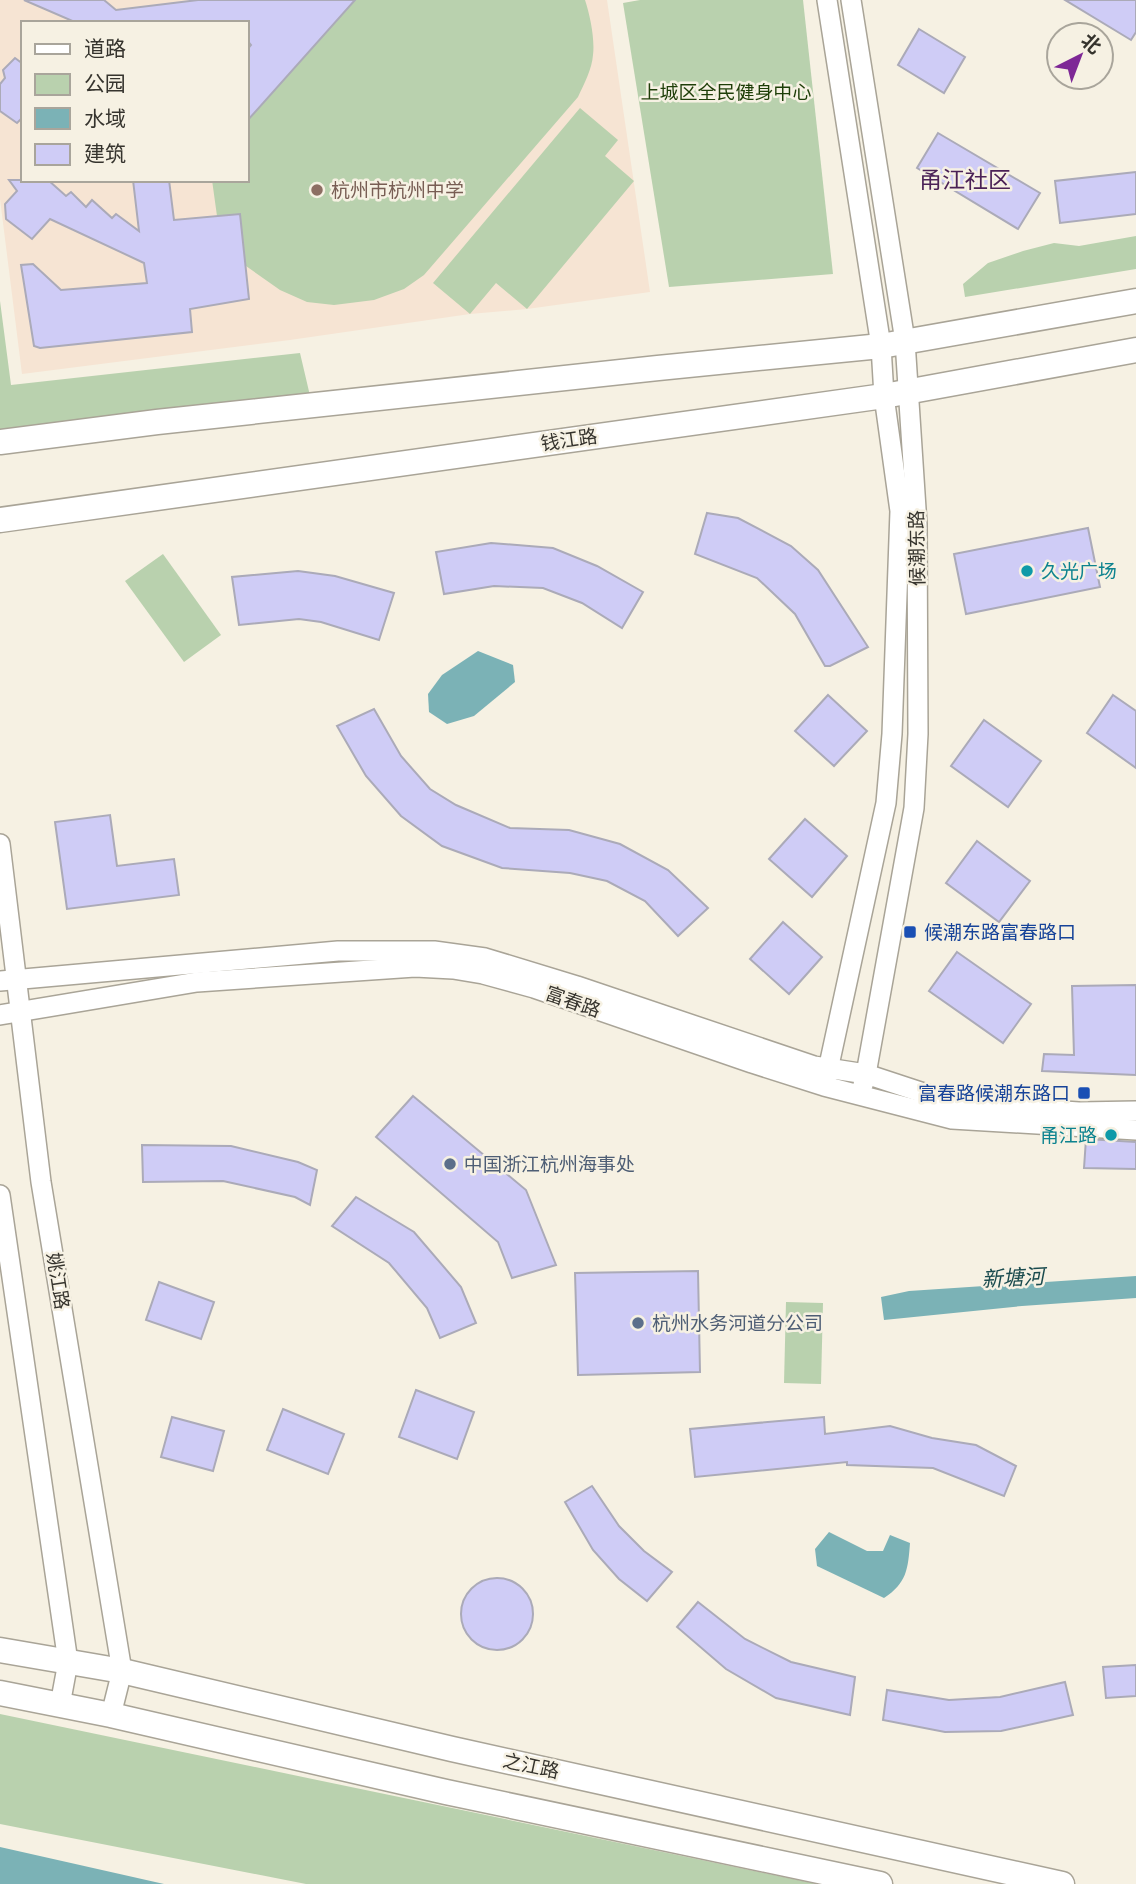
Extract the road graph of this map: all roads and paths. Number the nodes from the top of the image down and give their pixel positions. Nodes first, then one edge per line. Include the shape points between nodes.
1 (827, 0) edge
2 (850, 0) edge
3 (1136, 301) edge
4 (905, 341) junction
5 (881, 346) junction
6 (1136, 350) edge
7 (910, 391) junction
8 (884, 396) junction
9 (0, 442) edge
10 (0, 520) edge
11 (0, 845) edge
12 (8, 980) edge
13 (20, 1012) junction
14 (0, 1015) edge
15 (866, 1074) junction
16 (826, 1077) junction
17 (859, 1095) junction
18 (1136, 1111) edge
19 (1136, 1130) edge
20 (0, 1195) edge
21 (0, 1650) edge
22 (68, 1662) junction
23 (122, 1671) junction
24 (0, 1693) edge
25 (60, 1705) junction
26 (111, 1715) junction
27 (880, 1884) edge
28 (1062, 1884) edge

1 - 5 street, 候潮东路
2 - 4 street, 候潮东路
3 - 4 main road
4 - 5 main road
4 - 7 street, 候潮东路
5 - 8 street, 候潮东路
5 - 9 main road
6 - 7 main road, 钱江路
7 - 8 main road, 钱江路
7 - 15 street, 候潮东路 via 917,538 914,808
8 - 10 main road, 钱江路
8 - 16 street, 候潮东路 via 900,511 892,734 886,803
11 - 12 street, 姚江路
12 - 13 street, 姚江路
12 - 16 street, 富春路 via 338,951 433,951 485,958 564,982 814,1066
13 - 14 street, 富春路
13 - 16 street, 富春路 via 197,982 415,967 453,969 534,988 752,1063
13 - 23 street, 姚江路 via 43,1195
15 - 16 street, 富春路
15 - 17 street, 候潮东路
15 - 18 street, 富春路 via 957,1104
16 - 17 street, 富春路
17 - 19 street, 富春路 via 952,1119
20 - 22 street
21 - 22 main road, 之江路
22 - 23 main road, 之江路
22 - 25 street
23 - 26 street, 姚江路
23 - 28 main road, 之江路
24 - 25 main road
25 - 26 main road
26 - 27 main road via 446,1793

